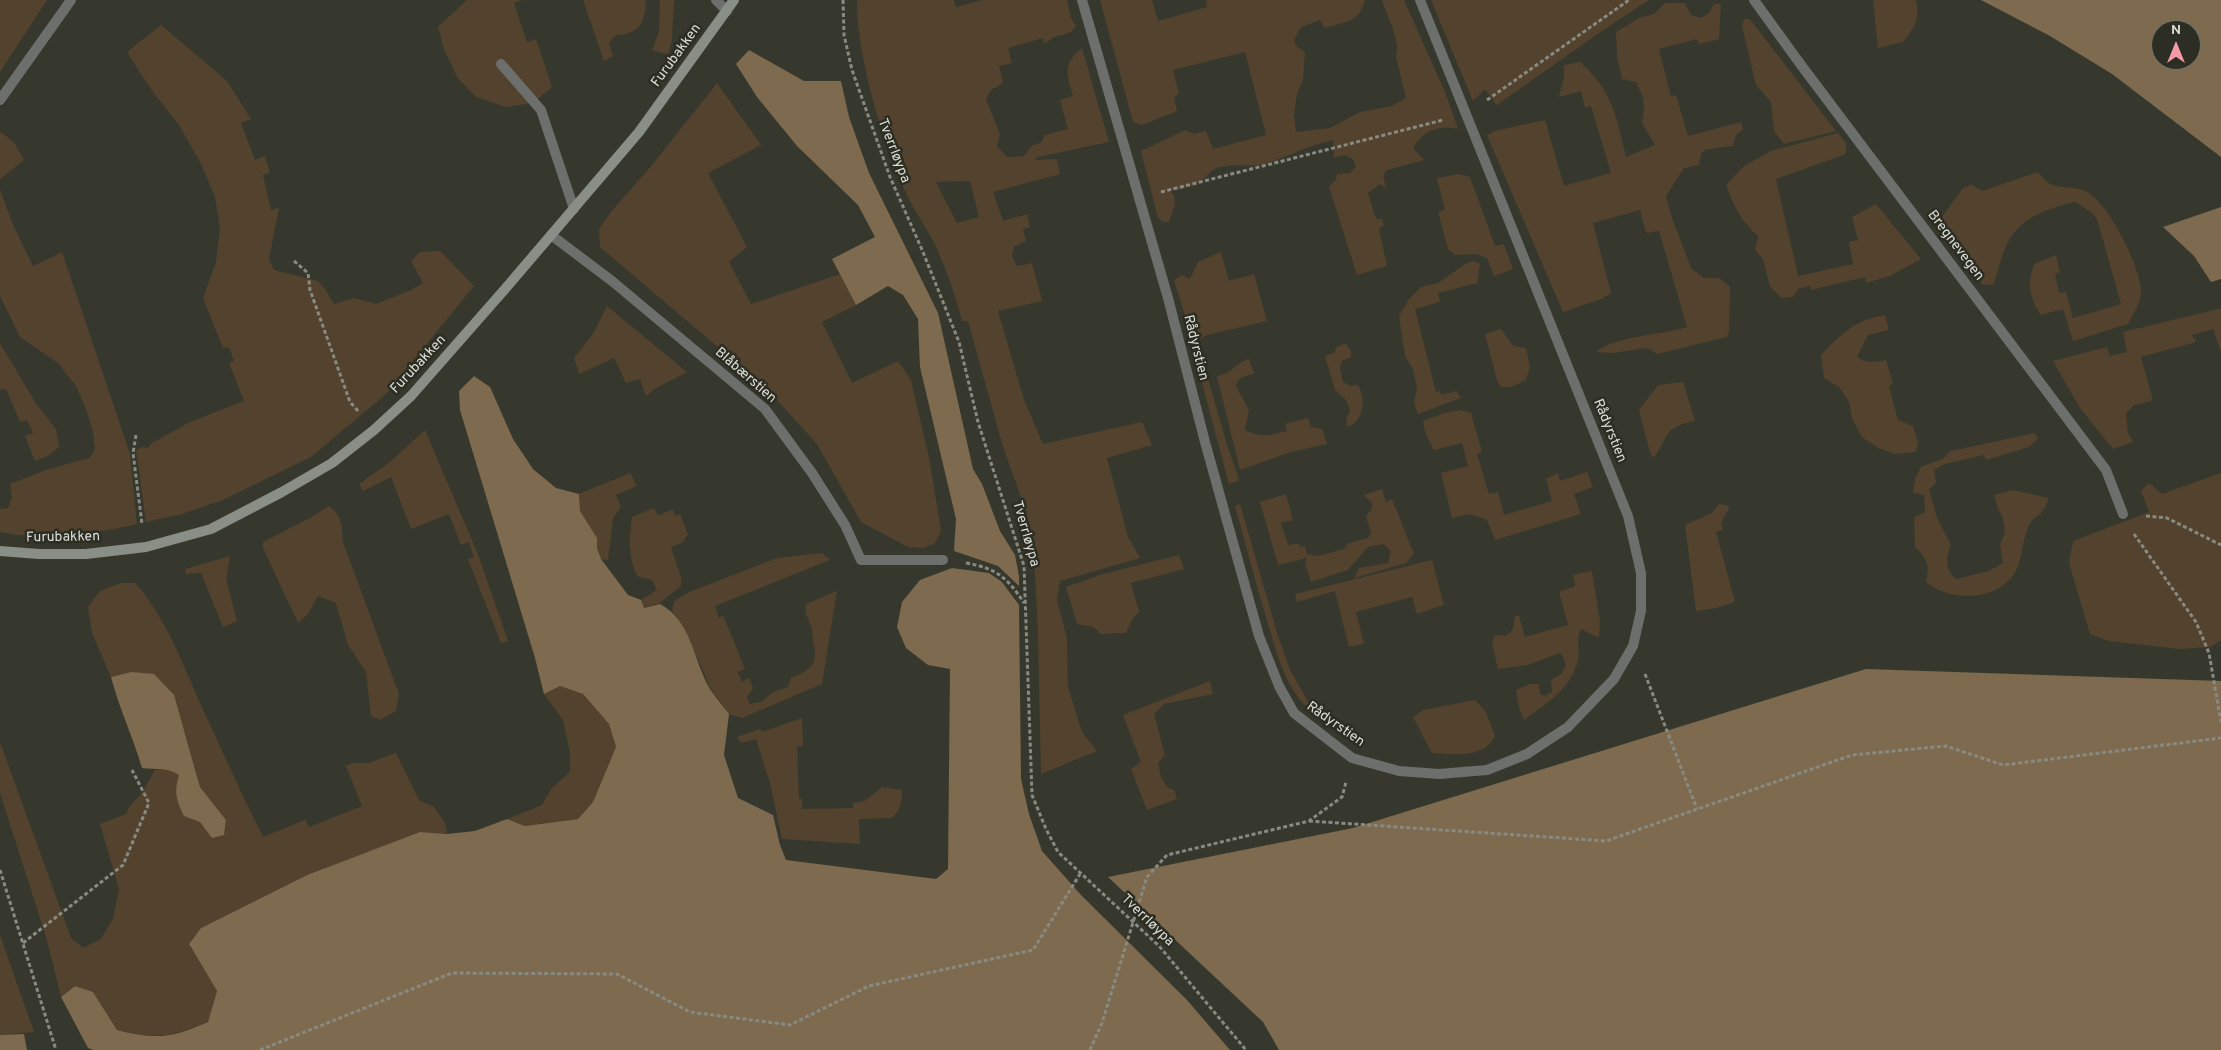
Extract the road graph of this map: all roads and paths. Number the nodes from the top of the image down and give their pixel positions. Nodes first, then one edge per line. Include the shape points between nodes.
1 (71, 0) edge
2 (716, 0) edge
3 (734, 0) edge
4 (843, 0) edge
5 (1082, 0) edge
6 (1420, 0) edge
7 (1629, 0) edge
8 (1754, 0) edge
9 (727, 11) junction
10 (501, 64) dead end
11 (0, 100) edge
12 (1466, 114) junction
13 (1139, 198) junction
14 (574, 209) junction
15 (551, 235) junction
16 (294, 261) dead end
17 (374, 430) junction
18 (136, 434) dead end
19 (2123, 514) junction
20 (2221, 545) edge
21 (146, 547) junction
22 (0, 551) edge
23 (943, 560) joint
24 (1025, 604) junction
25 (1633, 646) junction
26 (2221, 722) edge
27 (2221, 738) edge
28 (1352, 758) junction
29 (132, 770) dead end
30 (1697, 809) junction
31 (1310, 821) junction
32 (0, 870) edge
33 (1080, 874) junction
34 (1134, 923) junction
35 (23, 943) junction
36 (56, 1050) edge
37 (260, 1050) edge
38 (1090, 1050) edge
39 (1246, 1050) edge

1 - 11 street
2 - 9 street
3 - 9 street, Furubakken
4 - 24 path, Tverrløypa via 844,35 852,70 890,177 959,342 978,422 1024,566
5 - 13 street, Rådyrstien
6 - 12 street, Rådyrstien
7 - 12 path
8 - 19 street, Bregnevegen via 2106,470
9 - 14 street, Furubakken via 639,132
10 - 14 street via 541,110
12 - 13 path
12 - 25 street, Rådyrstien via 1628,516 1641,573 1641,611
13 - 28 street, Rådyrstien via 1259,636 1294,713
14 - 15 street, Furubakken
15 - 17 street, Furubakken via 411,396
15 - 23 street, Blåbærstien via 612,281 764,409 817,480 845,525 861,560
16 - 17 path via 308,273 310,290 350,402
17 - 21 street, Furubakken via 332,463 211,529
18 - 21 path via 133,453
19 - 20 path via 2167,518
19 - 26 path via 2196,622 2209,653
21 - 22 street, Furubakken via 86,554
23 - 24 path via 985,566 1000,574 1014,586
24 - 33 path, Tverrløypa via 1032,795 1058,852
25 - 28 street, Rådyrstien via 1614,680 1568,727 1527,754 1503,764 1487,770 1439,774 1399,771
25 - 30 path
27 - 30 path via 2003,765 1946,746 1852,755
28 - 31 path via 1342,797
29 - 35 path via 149,803 123,865
30 - 31 path via 1606,840
31 - 34 path via 1167,855 1147,877
32 - 35 path
33 - 34 path, Tverrløypa
33 - 37 path via 1033,950 869,986 790,1025 690,1012 617,974 452,973
34 - 38 path
34 - 39 path, Tverrløypa via 1160,946
35 - 36 path

